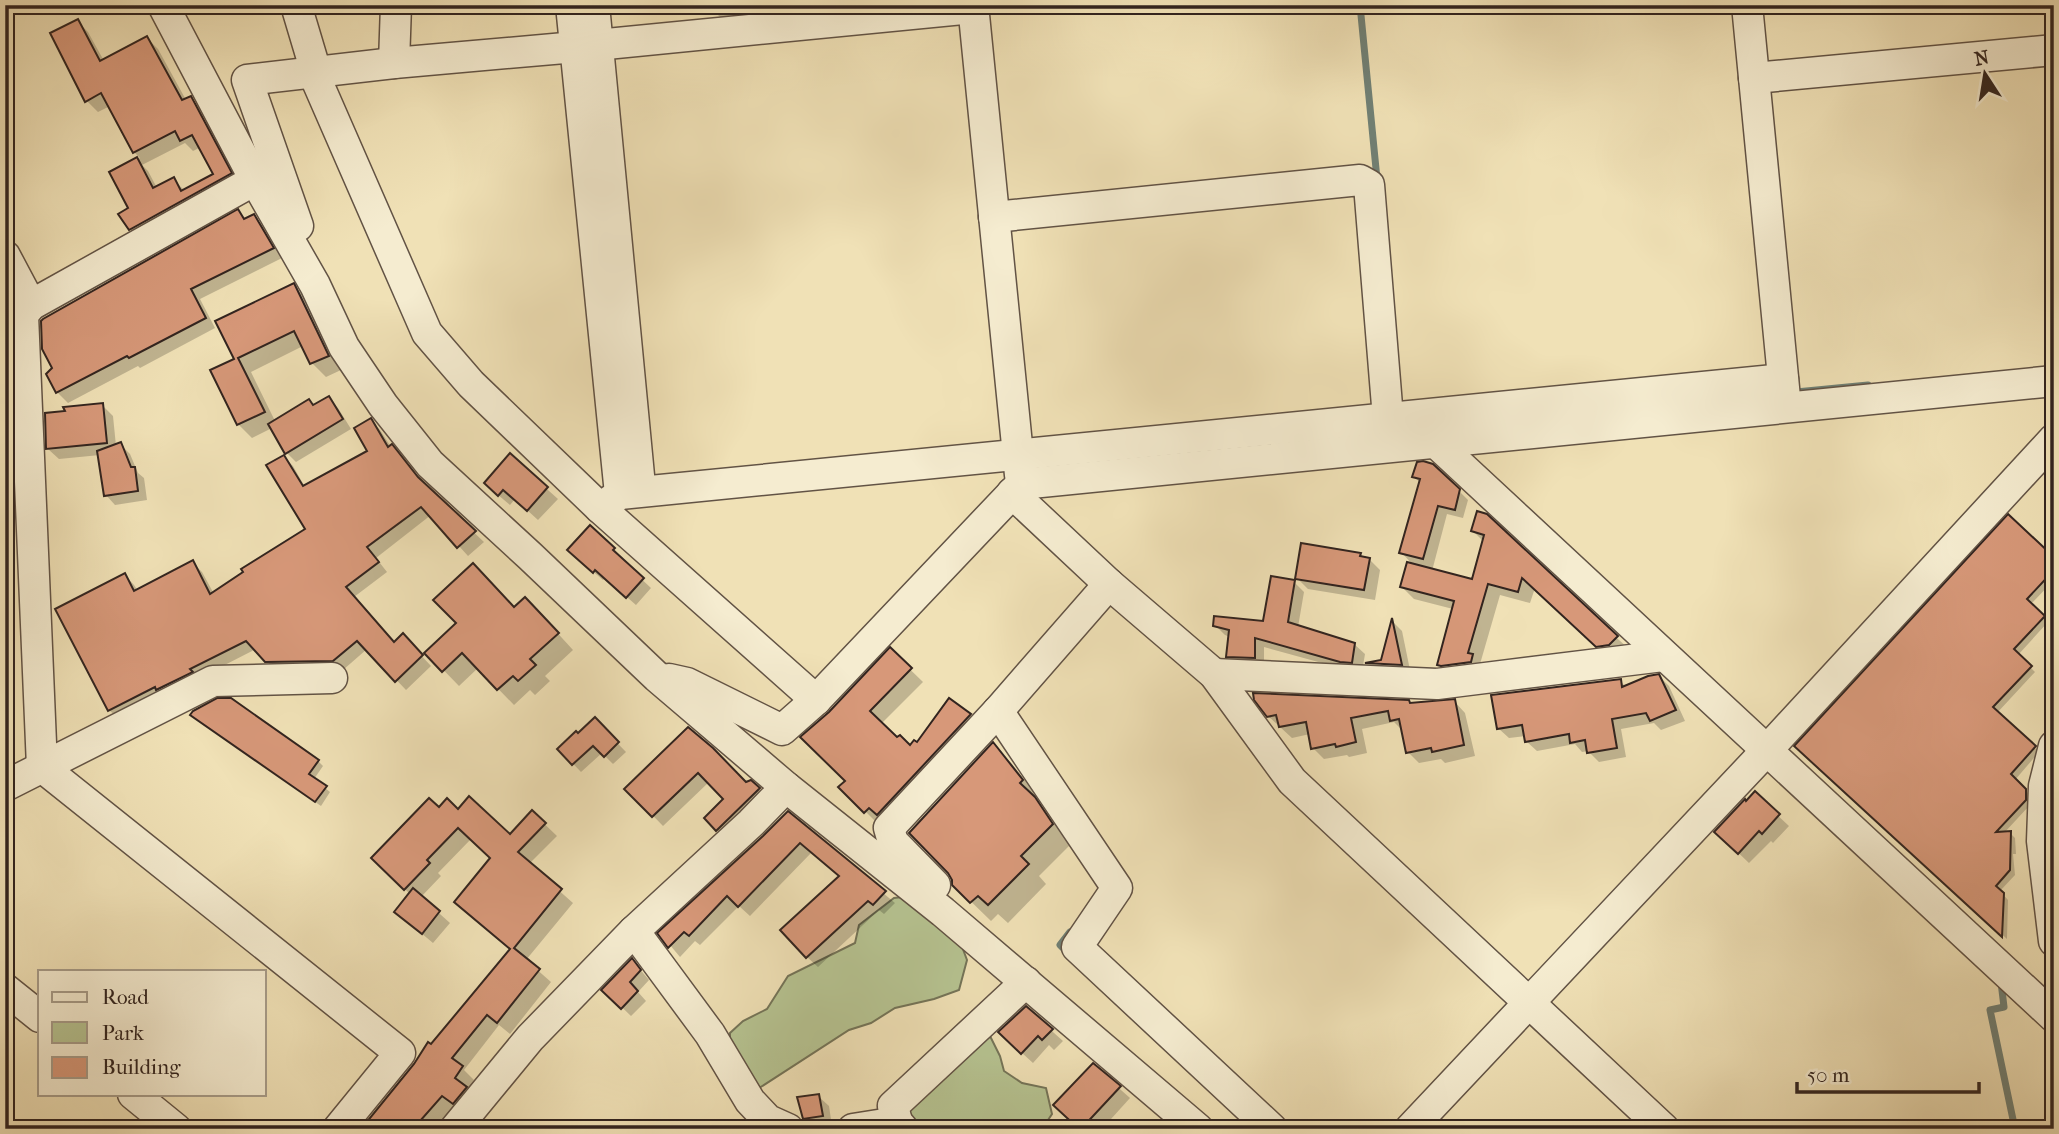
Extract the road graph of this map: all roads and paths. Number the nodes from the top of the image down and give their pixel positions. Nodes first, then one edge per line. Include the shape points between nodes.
1 (163, 5) edge
2 (296, 5) edge
3 (396, 5) edge
4 (571, 5) edge
5 (594, 5) edge
6 (1747, 5) edge
7 (973, 7) edge
8 (587, 46) junction
9 (2054, 50) edge
10 (394, 63) junction
11 (315, 72) junction
12 (1754, 78) junction
13 (254, 180) junction
14 (994, 217) junction
15 (283, 230) junction
16 (5, 256) edge
17 (31, 305) junction
18 (1783, 379) junction
19 (2054, 381) edge
20 (1786, 409) junction
21 (1388, 418) junction
22 (2054, 439) edge
23 (1435, 442) junction
24 (1018, 454) junction
25 (1017, 489) junction
26 (620, 498) junction
27 (1109, 584) junction
28 (1664, 656) junction
29 (1214, 674) junction
30 (657, 677) junction
31 (332, 678) dead end
32 (816, 700) junction
33 (998, 711) junction
34 (2054, 746) edge
35 (1767, 750) junction
36 (42, 767) junction
37 (5, 786) edge
38 (786, 787) junction
39 (943, 912) junction
40 (634, 931) junction
41 (2054, 941) edge
42 (1026, 982) junction
43 (5, 989) edge
44 (1529, 1002) junction
45 (38, 1015) edge
46 (2054, 1017) edge
47 (135, 1096) edge
48 (897, 1126) edge
49 (176, 1129) edge
50 (338, 1129) edge
51 (454, 1129) edge
52 (789, 1129) edge
53 (853, 1129) edge
54 (1198, 1129) edge
55 (1272, 1129) edge
56 (1410, 1129) edge
57 (1664, 1129) edge

1 - 13 street
2 - 11 street
3 - 10 street
4 - 8 street
5 - 8 street
6 - 12 street
7 - 8 street
7 - 14 street
8 - 10 street
8 - 26 street
9 - 12 street
10 - 11 street
11 - 15 street via 247,80 298,226
11 - 26 street via 427,332 471,384
12 - 18 street
13 - 15 street
13 - 17 street
14 - 21 street via 1360,180 1369,185
14 - 24 street
15 - 30 street via 344,347 430,464
16 - 17 street
17 - 36 street via 23,316
18 - 20 street
18 - 21 street
19 - 20 street
20 - 23 street
21 - 24 street
22 - 35 street
23 - 25 street
23 - 28 street
24 - 25 street
24 - 26 street
25 - 27 street
25 - 32 street
26 - 32 street
27 - 29 street
27 - 33 street
28 - 29 street via 1437,684
28 - 35 street
29 - 44 street via 1292,781
30 - 32 street via 687,682 782,730
30 - 38 street
31 - 36 street via 214,681
33 - 39 street via 889,828 893,842 947,897
33 - 55 street via 1117,888 1077,947
34 - 41 street via 2044,786 2042,841
35 - 44 street
35 - 46 street
36 - 37 street
36 - 50 street via 400,1053
38 - 39 street
38 - 40 street
39 - 42 street
40 - 51 street via 530,1038
40 - 52 street via 710,1034 750,1101 768,1121
42 - 48 street via 892,1106
42 - 54 street
43 - 45 street
44 - 56 street
44 - 57 street
47 - 49 street
48 - 53 street

